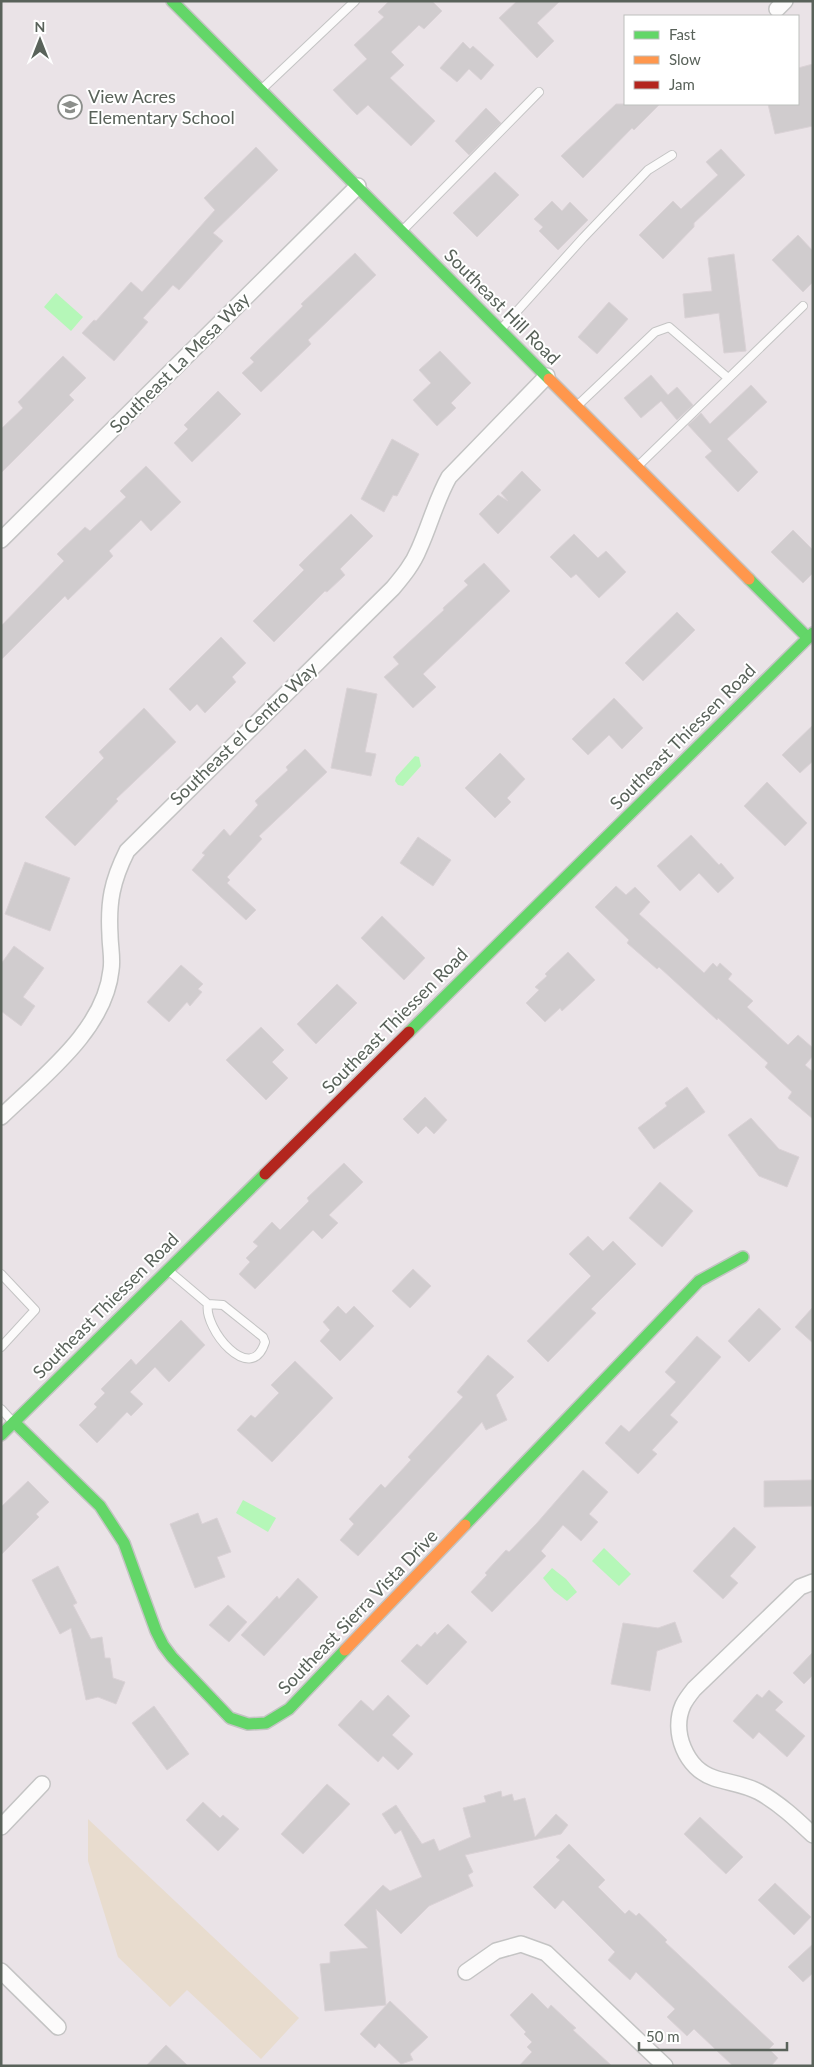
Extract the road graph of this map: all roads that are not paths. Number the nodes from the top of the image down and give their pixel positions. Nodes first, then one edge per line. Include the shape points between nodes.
1 (355, 1) edge
2 (176, 3) edge
3 (260, 90) junction
4 (539, 92) dead end
5 (672, 156) dead end
6 (358, 186) junction
7 (402, 231) junction
8 (804, 306) dead end
9 (500, 329) junction
10 (547, 376) junction
11 (728, 378) junction
12 (577, 406) junction
13 (638, 467) junction
14 (1, 540) edge
15 (810, 635) edge
16 (1, 1117) edge
17 (743, 1257) dead end
18 (168, 1270) junction
19 (1, 1274) edge
20 (208, 1304) junction
21 (1, 1348) edge
22 (1, 1409) edge
23 (14, 1422) junction
24 (1, 1435) edge
25 (813, 1582) edge
26 (42, 1784) dead end
27 (1, 1827) edge
28 (813, 1835) edge
29 (1, 1971) edge
30 (466, 1972) dead end
31 (58, 2027) dead end
32 (664, 2066) edge

1 - 3 lane
2 - 3 street, Southeast Hill Road
3 - 6 street, Southeast Hill Road
4 - 7 lane
5 - 9 lane via 648,170
6 - 7 street, Southeast Hill Road
6 - 14 street, Southeast La Mesa Way
7 - 9 street, Southeast Hill Road
8 - 11 lane
9 - 10 street, Southeast Hill Road
10 - 12 street, Southeast Hill Road
10 - 16 street, Southeast el Centro Way via 450,477 440,492 419,550 408,570 127,851 111,888 112,969 99,1010 75,1045
11 - 12 lane via 669,327 655,332
11 - 13 lane
12 - 13 street, Southeast Hill Road
13 - 15 street, Southeast Hill Road
15 - 18 street, Southeast Thiessen Road
17 - 23 street, Southeast Sierra Vista Drive via 699,1281 290,1709 266,1723 248,1724 230,1718 172,1657 156,1631 133,1565 112,1523 100,1506
18 - 20 lane
18 - 23 street, Southeast Thiessen Road
19 - 21 lane via 35,1310
20 - 20 lane via 223,1305 263,1338 265,1342 260,1354 245,1359 233,1353 212,1325
22 - 23 lane
23 - 24 street, Southeast Thiessen Road
25 - 28 street via 800,1587 694,1689 683,1706 678,1726 682,1747 694,1765 713,1778 757,1791 784,1808
26 - 27 street
29 - 31 street
30 - 32 street via 496,1951 521,1944 546,1953

